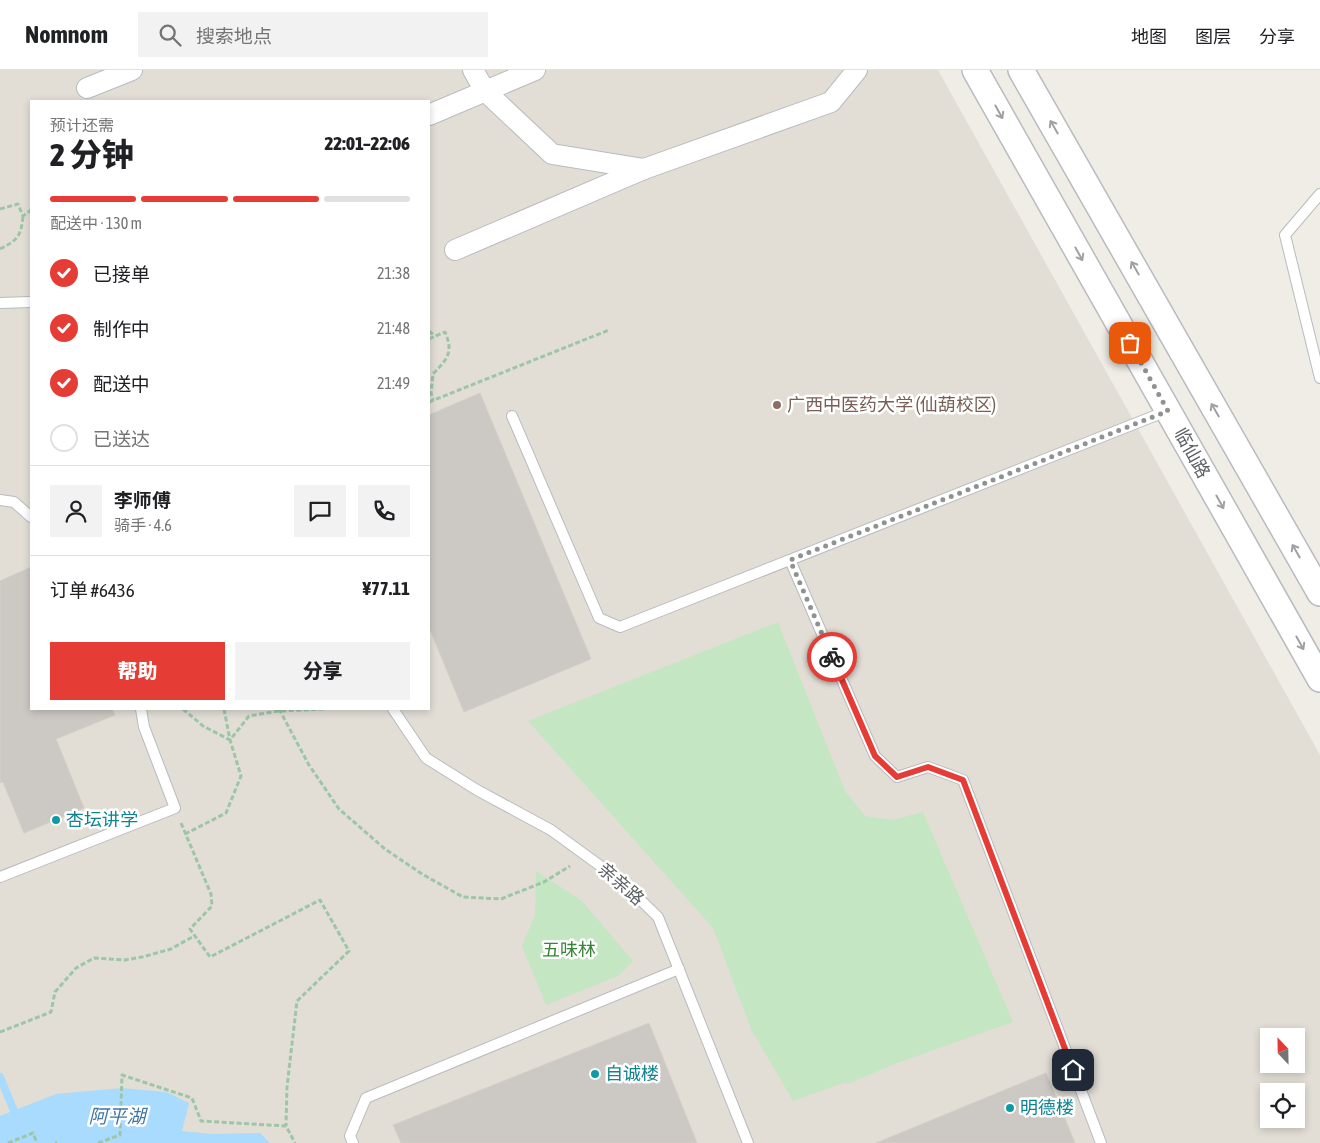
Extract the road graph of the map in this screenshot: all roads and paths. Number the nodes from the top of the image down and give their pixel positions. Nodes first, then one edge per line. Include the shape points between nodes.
1 (132, 70) edge
2 (473, 70) edge
3 (535, 70) edge
4 (857, 70) edge
5 (975, 70) edge
6 (1022, 70) edge
7 (86, 88) dead end
8 (485, 91) junction
9 (430, 115) edge
10 (644, 169) junction
11 (1320, 194) edge
12 (0, 209) edge
13 (30, 211) edge
14 (23, 216) junction
15 (0, 249) edge
16 (455, 250) dead end
17 (30, 302) edge
18 (0, 303) edge
19 (609, 330) dead end
20 (430, 332) edge
21 (435, 336) junction
22 (430, 339) edge
23 (1320, 378) edge
24 (433, 400) junction
25 (430, 402) edge
26 (1168, 411) junction
27 (512, 416) dead end
28 (0, 500) edge
29 (30, 516) edge
30 (790, 560) junction
31 (1320, 593) edge
32 (1320, 680) edge
33 (141, 710) edge
34 (184, 710) edge
35 (224, 710) edge
36 (279, 710) edge
37 (394, 710) edge
38 (230, 740) junction
39 (175, 808) junction
40 (185, 834) junction
41 (586, 856) junction
42 (0, 877) edge
43 (194, 936) junction
44 (679, 969) junction
45 (0, 1032) edge
46 (286, 1126) junction
47 (8, 1143) edge
48 (37, 1143) edge
49 (98, 1143) edge
50 (295, 1143) edge
51 (353, 1143) edge
52 (748, 1143) edge
53 (1101, 1143) edge

1 - 7 street
2 - 8 street
3 - 8 street
4 - 10 street via 831,102
5 -> 26 street, 临仙路
31 -> 6 street
8 - 9 street
8 - 10 street via 552,154
10 - 16 street
11 - 23 lane via 1285,235
12 - 14 path via 18,204
13 - 14 path
14 - 15 path via 22,229 15,242
17 - 18 lane
19 - 24 path
20 - 21 path
21 - 22 path
21 - 24 path via 445,332 450,344 446,360 432,374
24 - 25 path
26 - 30 lane
26 -> 32 street, 临仙路
27 - 30 lane via 599,618 620,627
28 - 29 lane via 14,502
30 - 53 lane via 875,756 897,777 928,767 963,780
33 - 39 lane via 144,727
34 - 38 path via 203,726
35 - 38 path
36 - 38 path via 249,716
36 - 41 path via 309,765 339,809 385,849 463,897 501,899 544,882
37 - 41 lane, 亲亲路 via 426,758 551,830
38 - 40 path via 241,776 226,813
39 - 40 path
39 - 42 lane
40 - 43 path via 211,894 212,906 190,929
41 - 44 lane, 亲亲路 via 621,880 658,917
43 - 45 path via 171,949 142,957 125,960 94,958 76,968 55,992 51,1012
43 - 46 path via 210,957 320,900 349,951 297,1001
44 - 51 lane via 366,1098 350,1136
44 - 52 lane, 亲亲路
46 - 49 path via 201,1121 192,1098 122,1075 120,1135
46 - 50 path
47 - 48 path via 33,1133

